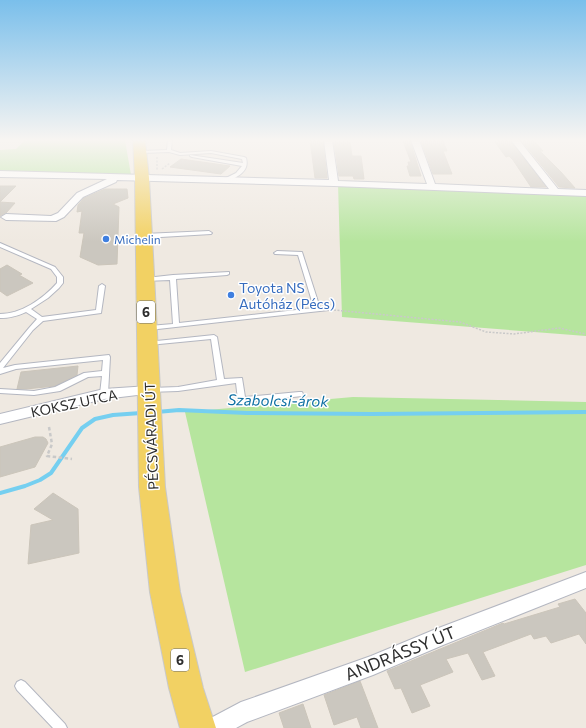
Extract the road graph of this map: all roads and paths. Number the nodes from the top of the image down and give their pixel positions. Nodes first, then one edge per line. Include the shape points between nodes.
1 (0, 174) edge
2 (141, 174) edge
3 (239, 174) edge
4 (333, 174) edge
5 (427, 174) edge
6 (542, 174) edge
7 (119, 177) junction
8 (180, 179) junction
9 (226, 180) junction
10 (0, 183) edge
11 (334, 183) junction
12 (142, 184) junction
13 (99, 186) junction
14 (432, 187) junction
15 (556, 192) junction
16 (586, 193) edge
17 (6, 217) dead end
18 (208, 233) dead end
19 (144, 236) junction
20 (0, 245) edge
21 (277, 253) dead end
22 (227, 273) dead end
23 (173, 278) junction
24 (145, 280) junction
25 (102, 286) dead end
26 (26, 309) junction
27 (327, 309) joint
28 (318, 310) junction
29 (0, 316) edge
30 (42, 319) junction
31 (176, 324) junction
32 (586, 334) edge
33 (147, 336) junction
34 (0, 368) edge
35 (0, 372) edge
36 (106, 373) junction
37 (221, 382) junction
38 (0, 391) edge
39 (104, 394) junction
40 (299, 394) dead end
41 (149, 405) junction
42 (0, 419) edge
43 (49, 427) dead end
44 (72, 460) dead end
45 (586, 580) edge
46 (21, 686) dead end
47 (61, 728) edge
48 (198, 728) edge
49 (215, 728) edge

1 - 7 street
2 - 12 main road, PÉCSVÁRADI ÚT / 6
3 - 9 lane
4 - 11 street
5 - 14 street
6 - 15 street
7 - 12 street
7 - 13 street
8 - 9 street
8 - 12 street
8 - 12 street
9 - 11 street
10 - 13 street
11 - 14 street
12 - 19 main road, PÉCSVÁRADI ÚT / 6
13 - 17 street via 80,195 62,215 53,219
14 - 15 street
15 - 16 street
18 - 19 lane
19 - 24 main road, PÉCSVÁRADI ÚT / 6
20 - 26 lane via 53,268 60,277 56,289
21 - 28 lane via 300,253
22 - 23 lane
23 - 24 lane
23 - 31 lane
24 - 33 main road, PÉCSVÁRADI ÚT / 6
25 - 30 lane via 99,312
26 - 29 lane via 14,315
26 - 30 lane
27 - 28 lane
27 - 32 path via 460,322 486,332 514,334 559,328
28 - 31 lane
30 - 34 lane via 30,329
31 - 33 lane
33 - 37 lane via 214,337
33 - 41 main road, PÉCSVÁRADI ÚT / 6
35 - 36 lane via 15,367 107,357
36 - 38 lane via 87,375 57,389 34,393
36 - 39 lane
37 - 40 lane via 239,380 242,400
37 - 41 lane via 178,389
39 - 41 street, KOKSZ UTCA
39 - 42 street, KOKSZ UTCA
41 - 48 main road, PÉCSVÁRADI ÚT / 6 via 152,487 165,592 186,688
43 - 44 path via 52,444 47,456
45 - 49 street, ANDRÁSSY ÚT via 373,665 241,713
46 - 47 lane

